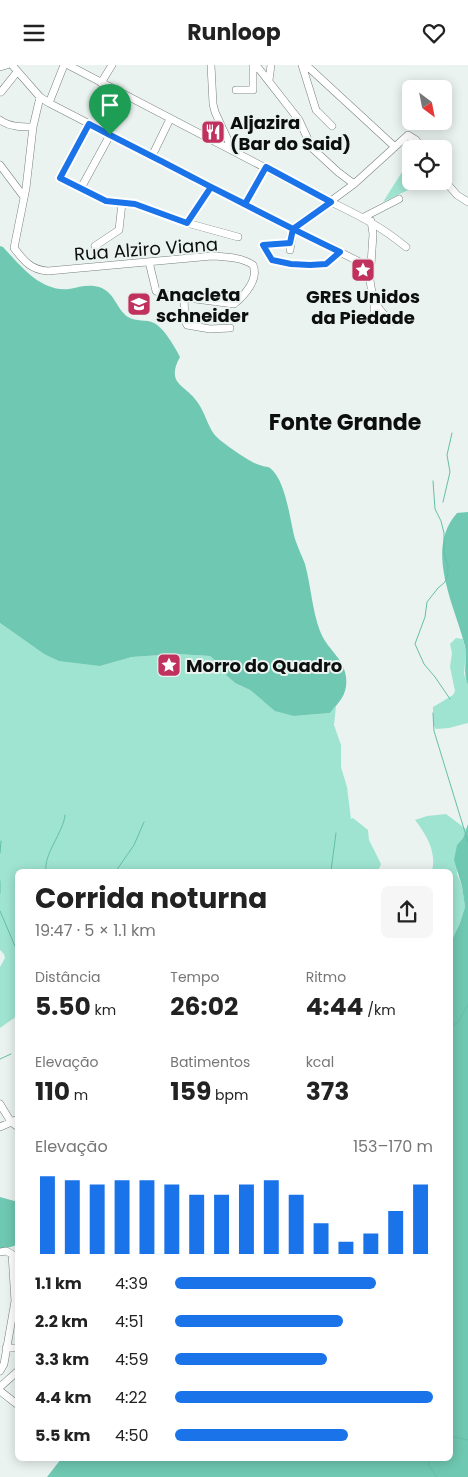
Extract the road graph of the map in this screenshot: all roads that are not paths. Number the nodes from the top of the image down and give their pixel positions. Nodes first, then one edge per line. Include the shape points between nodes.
1 (7, 65) edge
2 (12, 65) edge
3 (64, 65) edge
4 (68, 65) edge
5 (112, 65) edge
6 (211, 65) edge
7 (255, 65) edge
8 (271, 65) edge
9 (302, 65) edge
10 (306, 65) edge
11 (0, 67) edge
12 (17, 72) junction
13 (269, 80) junction
14 (101, 83) junction
15 (236, 90) dead end
16 (1, 92) dead end
17 (40, 97) junction
18 (49, 103) junction
19 (170, 119) junction
20 (0, 120) edge
21 (89, 124) junction
22 (332, 126) dead end
23 (33, 127) junction
24 (222, 128) junction
25 (413, 130) edge
26 (110, 135) junction
27 (410, 136) junction
28 (211, 139) junction
29 (413, 140) edge
30 (395, 147) junction
31 (232, 150) junction
32 (152, 156) junction
33 (0, 165) edge
34 (266, 167) junction
35 (354, 184) junction
36 (211, 187) junction
37 (81, 188) junction
38 (452, 189) edge
39 (24, 197) junction
40 (399, 199) dead end
41 (331, 202) junction
42 (468, 202) edge
43 (122, 203) junction
44 (245, 204) junction
45 (364, 217) junction
46 (371, 221) junction
47 (187, 223) junction
48 (293, 229) junction
49 (238, 237) dead end
50 (95, 246) dead end
51 (406, 247) dead end
52 (340, 252) junction
53 (149, 262) junction
54 (370, 267) junction
55 (184, 297) junction
56 (371, 301) junction
57 (394, 321) dead end
58 (374, 322) dead end
59 (230, 328) dead end
60 (0, 1104) edge
61 (15, 1123) edge
62 (0, 1127) edge
63 (0, 1252) edge
64 (15, 1253) edge
65 (6, 1347) junction
66 (15, 1348) edge
67 (0, 1371) edge
68 (15, 1374) edge
69 (0, 1387) edge
70 (0, 1391) edge
71 (15, 1403) edge

1 - 11 street
2 - 12 street
3 - 18 street
4 - 14 street
5 - 14 street
6 - 24 street via 213,104
7 - 13 street
7 - 15 street via 252,89
8 - 13 street
9 - 22 street via 316,110
10 - 30 street
12 - 16 street
12 - 17 street
13 - 35 street via 299,120 312,149
14 - 19 street
17 - 18 street
17 - 23 street
18 - 21 street
19 - 28 street
19 - 32 street
20 - 23 street via 13,126
21 - 26 street
21 - 37 street via 60,178
23 - 39 street
24 - 28 street
24 - 31 street
25 - 27 street
26 - 32 street
26 - 37 street
27 - 29 street
27 - 30 street
28 - 31 street
30 - 35 street
31 - 34 street
32 - 36 street
33 - 39 street
34 - 41 street
34 - 44 street
35 - 41 street
36 - 44 street
36 - 47 street
37 - 43 street via 106,201
38 - 42 street
39 - 53 street, Rua Alziro Viana via 14,249 37,270
40 - 45 street
41 - 45 street
41 - 48 street
43 - 47 street via 135,204
43 - 50 street via 119,229
44 - 48 street
45 - 46 street
46 - 51 street
46 - 54 street
47 - 49 street
48 - 52 street
48 - 52 street via 290,247 263,245 271,259 280,263 321,265
52 - 54 street
53 - 55 street via 156,291
53 - 55 street, Rua Alziro Viana via 212,256 253,265 255,277 234,304
54 - 56 street
55 - 59 street via 187,325
56 - 57 street
56 - 58 street
60 - 61 street
61 - 62 street
63 - 64 street
64 - 65 street via 15,1301
65 - 66 street
65 - 67 street
68 - 69 street
70 - 71 street

